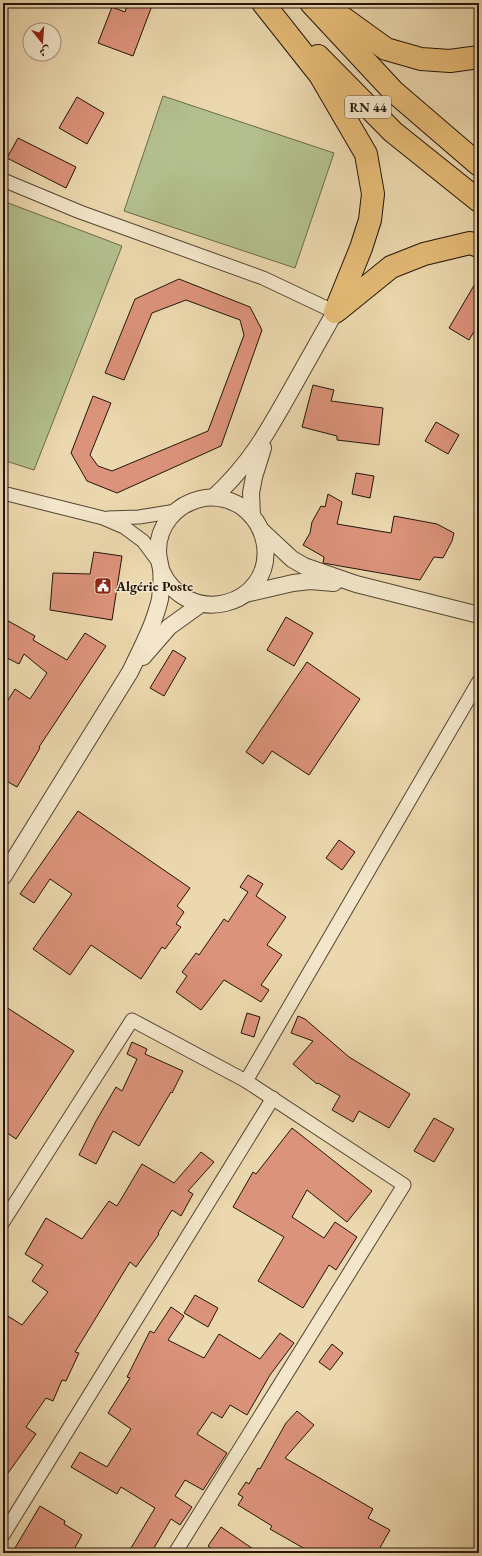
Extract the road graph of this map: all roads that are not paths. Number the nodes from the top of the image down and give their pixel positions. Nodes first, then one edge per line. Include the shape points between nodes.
1 (264, 3) edge
2 (312, 3) edge
3 (323, 3) edge
4 (479, 57) edge
5 (479, 165) edge
6 (3, 180) edge
7 (479, 201) edge
8 (479, 246) edge
9 (335, 312) junction
10 (268, 431) junction
11 (3, 493) edge
12 (214, 497) junction
13 (176, 511) junction
14 (252, 516) junction
15 (103, 518) junction
16 (262, 531) junction
17 (160, 565) junction
18 (356, 584) junction
19 (245, 594) junction
20 (201, 604) junction
21 (479, 615) edge
22 (130, 672) junction
23 (479, 681) edge
24 (3, 877) edge
25 (246, 1081) junction
26 (272, 1098) junction
27 (3, 1222) edge
28 (3, 1535) edge
29 (175, 1553) edge

1 - 7 highway, RN 44 via 394,132
1 - 9 highway via 320,75 366,154 373,194 370,220
2 - 5 highway, RN 44 via 393,91
3 - 4 highway via 386,49 421,59 450,61
6 - 9 street via 80,212 263,278
8 - 9 highway via 470,243 424,254 391,267
9 - 10 street
10 - 12 street via 242,469
10 - 14 street via 254,477 251,494
11 - 15 street
12 - 13 street via 193,501
12 - 14 street via 239,505
13 - 15 street via 139,517
13 - 17 street via 169,518 161,534 158,552
14 - 16 street
15 - 17 street via 124,527 143,540
16 - 18 street via 292,559 304,566
16 - 19 street via 264,565 257,581
17 - 20 street via 164,578 176,592 192,602
17 - 22 street via 160,599 147,637
18 - 19 street via 310,581
18 - 21 street
19 - 20 street via 225,604
20 - 22 street via 170,627
22 - 24 street
23 - 25 street
25 - 26 street
25 - 27 street via 132,1020
26 - 28 street
26 - 29 street via 404,1185

